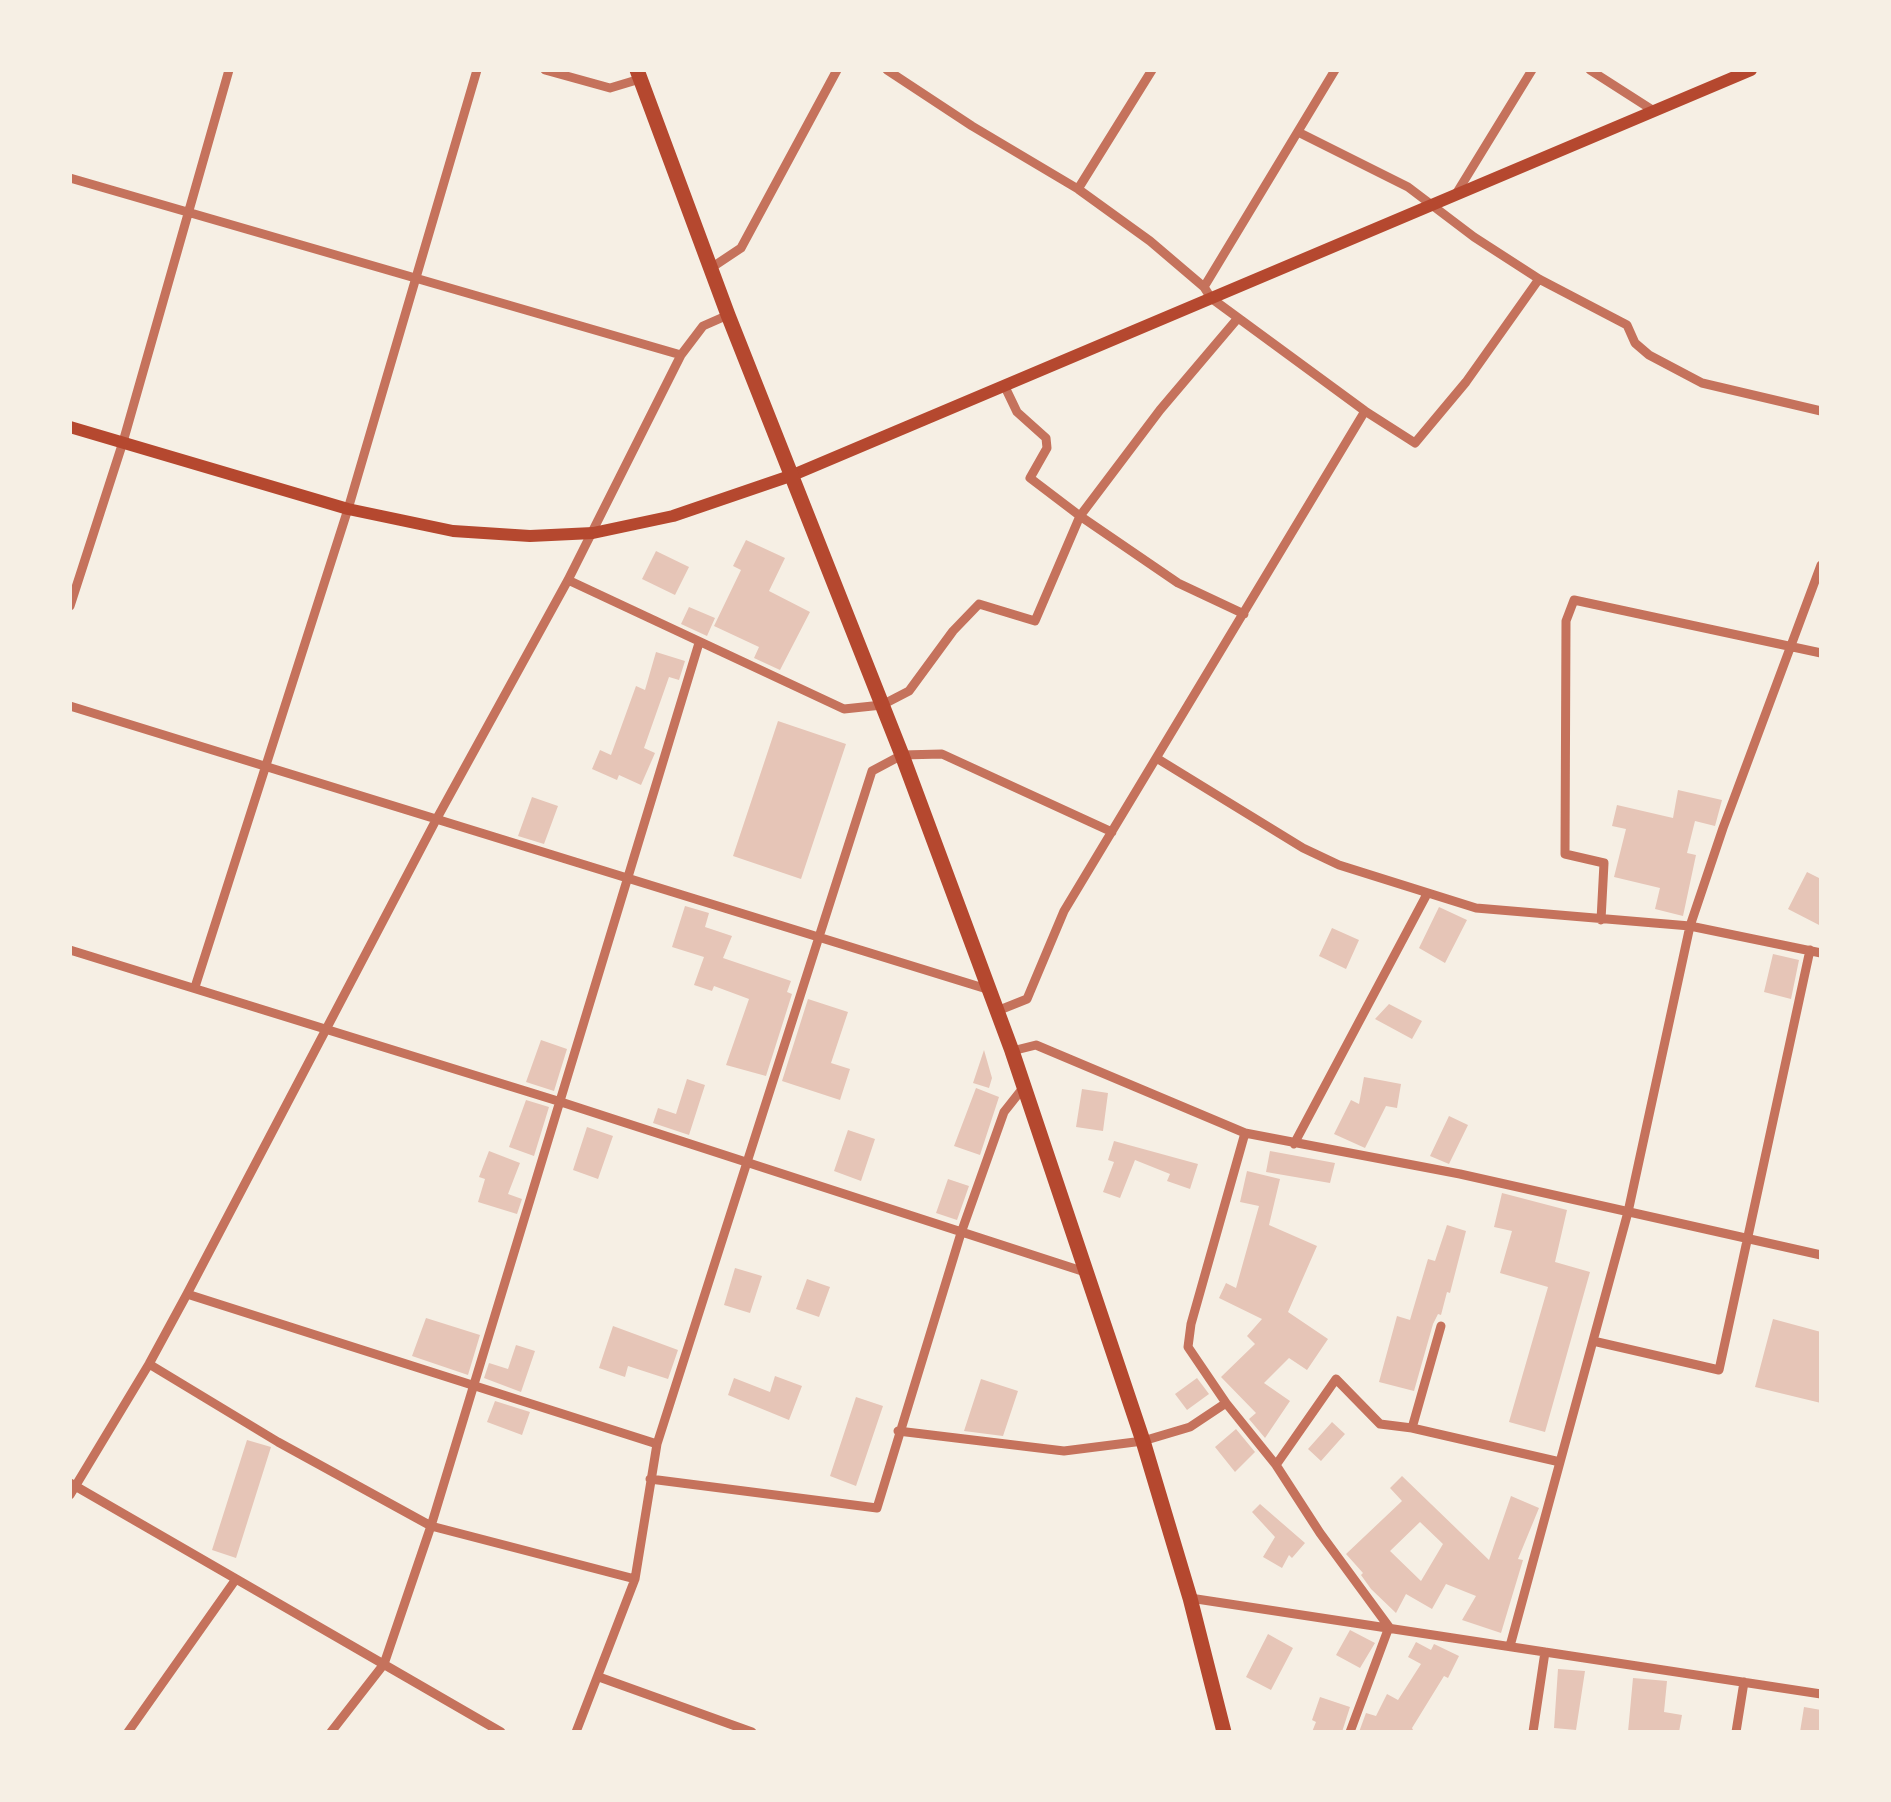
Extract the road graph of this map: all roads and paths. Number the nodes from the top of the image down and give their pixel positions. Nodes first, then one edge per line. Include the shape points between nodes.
1 (229, 70) edge
2 (477, 70) edge
3 (545, 70) edge
4 (837, 70) edge
5 (887, 70) edge
6 (1152, 70) edge
7 (1335, 70) edge
8 (1532, 70) edge
9 (1590, 70) edge
10 (1750, 70) edge
11 (639, 74) edge
12 (1654, 111) junction
13 (1298, 132) junction
14 (70, 178) edge
15 (1078, 189) junction
16 (1456, 194) junction
17 (1433, 204) junction
18 (189, 214) junction
19 (711, 268) junction
20 (1540, 279) junction
21 (416, 280) junction
22 (1207, 293) junction
23 (728, 315) junction
24 (1238, 318) junction
25 (681, 355) junction
26 (1005, 387) junction
27 (1364, 410) junction
28 (1821, 411) edge
29 (70, 426) edge
30 (123, 442) junction
31 (793, 475) junction
32 (348, 509) junction
33 (1080, 516) junction
34 (593, 532) junction
35 (1821, 564) edge
36 (568, 580) junction
37 (70, 606) edge
38 (1244, 614) junction
39 (698, 644) junction
40 (1792, 647) junction
41 (1821, 654) edge
42 (882, 705) junction
43 (70, 706) edge
44 (902, 756) junction
45 (1158, 758) junction
46 (264, 768) junction
47 (436, 820) junction
48 (1112, 832) junction
49 (627, 881) junction
50 (1426, 894) junction
51 (1601, 920) junction
52 (1690, 926) junction
53 (817, 938) junction
54 (70, 950) edge
55 (1816, 951) edge
56 (195, 987) junction
57 (990, 990) junction
58 (996, 1011) junction
59 (325, 1028) junction
60 (1012, 1051) junction
61 (1023, 1088) junction
62 (560, 1102) junction
63 (1246, 1133) junction
64 (1294, 1144) junction
65 (746, 1162) junction
66 (1628, 1212) junction
67 (961, 1233) junction
68 (1747, 1238) junction
69 (1821, 1254) edge
70 (1085, 1272) junction
71 (187, 1294) junction
72 (1441, 1326) dead end
73 (1593, 1341) junction
74 (149, 1364) junction
75 (473, 1385) junction
76 (1226, 1403) junction
77 (1412, 1428) junction
78 (898, 1431) junction
79 (1143, 1441) junction
80 (658, 1444) junction
81 (1560, 1462) junction
82 (1276, 1465) junction
83 (650, 1479) junction
84 (74, 1484) edge
85 (70, 1495) edge
86 (431, 1526) junction
87 (236, 1579) junction
88 (635, 1579) junction
89 (1190, 1598) junction
90 (1388, 1627) junction
91 (1510, 1646) junction
92 (1545, 1652) junction
93 (384, 1664) junction
94 (599, 1676) junction
95 (1744, 1682) junction
96 (1821, 1694) edge
97 (128, 1732) edge
98 (330, 1732) edge
99 (502, 1732) edge
100 (576, 1732) edge
101 (752, 1732) edge
102 (1224, 1732) edge
103 (1350, 1732) edge
104 (1533, 1732) edge
105 (1736, 1732) edge

1 - 18 street
2 - 21 street
3 - 11 street via 610,88
4 - 19 street via 741,248
5 - 15 street
6 - 15 street
7 - 13 street
8 - 16 street
9 - 12 street
10 - 12 main road
11 - 19 main road
12 - 16 main road
13 - 17 street
13 - 22 street
14 - 18 street
15 - 22 street via 1150,240
16 - 17 main road
17 - 20 street
17 - 22 main road
18 - 21 street
18 - 30 street
19 - 23 main road
20 - 27 street via 1414,442
20 - 28 street via 1627,325 1649,355 1702,383
21 - 25 street
21 - 32 street
22 - 24 street
22 - 26 main road
23 - 25 street via 703,326
23 - 31 main road
24 - 27 street
24 - 33 street
25 - 34 street
26 - 31 main road
26 - 33 street via 1016,412 1046,438 1030,478
27 - 38 street
29 - 30 main road
30 - 32 main road
30 - 37 street
31 - 34 main road via 673,516
31 - 42 main road
32 - 34 main road via 453,531
32 - 46 street
33 - 38 street via 1178,583
33 - 42 street via 1035,621 979,604 909,691
34 - 36 street
35 - 40 street
36 - 39 street
36 - 47 street
38 - 45 street
39 - 42 street via 844,708
39 - 49 street
40 - 41 street
40 - 51 street via 1574,600 1566,621 1565,854 1604,863
40 - 52 street
42 - 44 main road
43 - 46 street
44 - 48 street via 942,754
44 - 53 street via 872,771
44 - 57 main road
45 - 48 street
45 - 50 street via 1303,848
46 - 47 street
46 - 56 street
47 - 49 street
47 - 59 street
48 - 58 street via 1064,911 1027,999
49 - 53 street
49 - 62 street
50 - 51 street via 1476,908
50 - 64 street
51 - 52 street
52 - 55 street
52 - 66 street
53 - 57 street
53 - 65 street
54 - 56 street
55 - 68 street
56 - 59 street
57 - 58 main road
58 - 60 main road
59 - 62 street
59 - 71 street
60 - 61 main road
60 - 63 street via 1036,1045
61 - 67 street via 1004,1112
61 - 70 main road
62 - 65 street
62 - 75 street
63 - 64 street
63 - 76 street via 1188,1347
64 - 66 street
65 - 67 street
65 - 80 street
66 - 68 street
66 - 73 street
67 - 70 street
67 - 78 street
68 - 69 street
68 - 73 street via 1719,1370
70 - 79 main road
71 - 74 street
71 - 75 street
72 - 77 street
73 - 81 street
74 - 84 street
74 - 86 street
75 - 80 street
75 - 86 street
76 - 79 street via 1190,1426
76 - 82 street
77 - 81 street
77 - 82 street via 1380,1424 1336,1379
78 - 79 street via 1064,1451
78 - 83 street via 877,1508
79 - 89 main road
80 - 83 street
81 - 91 street
82 - 90 street
83 - 88 street
84 - 85 street
84 - 87 street
86 - 88 street
86 - 93 street
87 - 93 street
87 - 97 street
88 - 94 street
89 - 90 street
89 - 102 main road
90 - 91 street
90 - 103 street
91 - 92 street
92 - 95 street
92 - 104 street
93 - 98 street
93 - 99 street
94 - 100 street
94 - 101 street
95 - 96 street
95 - 105 street

